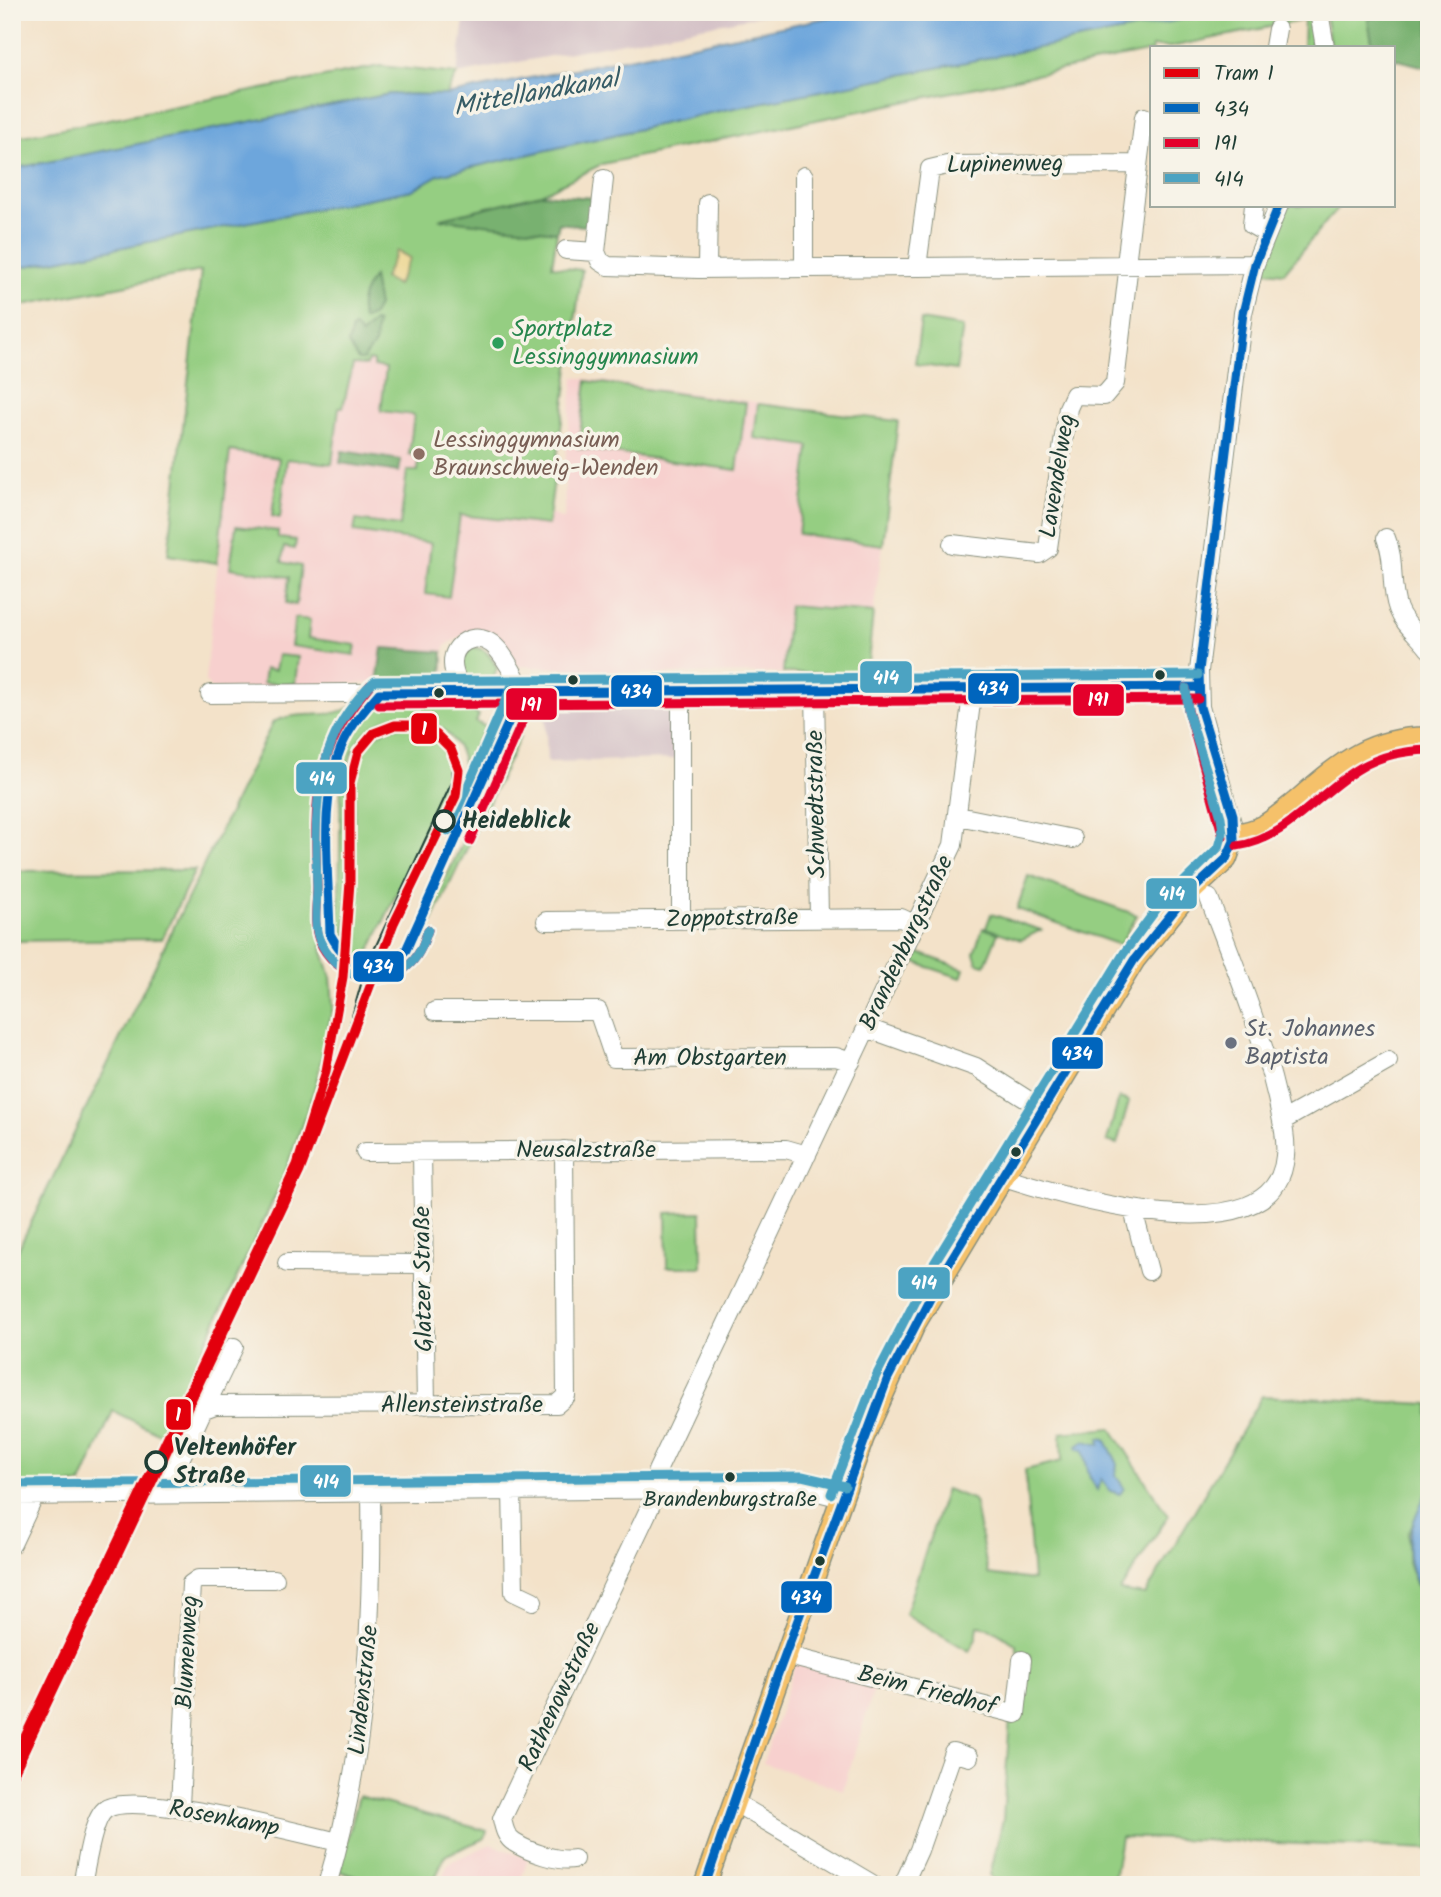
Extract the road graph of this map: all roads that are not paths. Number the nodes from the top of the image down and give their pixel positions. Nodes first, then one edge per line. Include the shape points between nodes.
1 (1319, 12) edge
2 (1278, 29) dead end
3 (1274, 46) edge
4 (1325, 46) edge
5 (1144, 117) dead end
6 (1137, 164) junction
7 (804, 177) dead end
8 (604, 179) dead end
9 (708, 203) dead end
10 (1254, 206) edge
11 (1279, 206) edge
12 (1266, 233) junction
13 (566, 250) dead end
14 (596, 252) junction
15 (1128, 263) junction
16 (1255, 264) junction
17 (804, 266) junction
18 (917, 267) junction
19 (706, 268) junction
20 (1386, 538) dead end
21 (952, 544) dead end
22 (1429, 649) edge
23 (973, 687) junction
24 (1198, 687) junction
25 (523, 690) junction
26 (681, 690) junction
27 (815, 690) junction
28 (461, 691) junction
29 (210, 694) dead end
30 (1429, 738) edge
31 (958, 816) junction
32 (1235, 834) junction
33 (1073, 839) dead end
34 (1209, 898) dead end
35 (819, 918) junction
36 (681, 920) junction
37 (547, 921) dead end
38 (916, 925) junction
39 (435, 1011) dead end
40 (867, 1028) junction
41 (1388, 1061) dead end
42 (851, 1062) junction
43 (1042, 1109) junction
44 (1282, 1121) junction
45 (564, 1150) junction
46 (365, 1152) dead end
47 (422, 1152) junction
48 (807, 1155) junction
49 (1001, 1176) junction
50 (1133, 1210) junction
51 (287, 1263) dead end
52 (422, 1264) junction
53 (1149, 1271) dead end
54 (234, 1347) dead end
55 (426, 1405) junction
56 (204, 1409) junction
57 (512, 1490) junction
58 (653, 1490) junction
59 (371, 1492) junction
60 (164, 1494) junction
61 (12, 1496) edge
62 (35, 1496) junction
63 (842, 1498) junction
64 (12, 1544) edge
65 (275, 1579) dead end
66 (533, 1601) dead end
67 (785, 1655) junction
68 (1022, 1660) dead end
69 (968, 1757) dead end
70 (734, 1802) junction
71 (180, 1806) junction
72 (338, 1842) junction
73 (574, 1859) dead end
74 (82, 1885) edge
75 (327, 1885) edge
76 (705, 1885) edge
77 (874, 1885) edge
78 (903, 1885) edge

1 - 4 street
2 - 3 street
5 - 6 street
6 - 15 street
6 - 18 street, Lupinenweg via 947,165 929,169
7 - 17 street
8 - 14 street
9 - 19 street
10 - 12 street via 1252,225
11 - 12 street
12 - 16 street
13 - 14 street
14 - 19 street via 608,266
15 - 16 street
15 - 18 street
15 - 21 street, Lavendelweg via 1115,383 1104,396 1074,396 1068,408 1050,541 1044,552
16 - 24 street via 1243,313
17 - 18 street
17 - 19 street
20 - 22 street via 1393,555 1398,609
23 - 24 street
23 - 27 street
23 - 31 street, Brandenburgstraße
24 - 32 street
25 - 26 street
25 - 28 street
25 - 28 street via 494,645 471,638 459,645 453,657
26 - 27 street
26 - 36 street
27 - 35 street, Schwedtstraße
28 - 29 street
30 - 32 main road via 1367,748 1273,822
31 - 33 street
31 - 38 street, Brandenburgstraße via 953,845
32 - 43 main road via 1226,859 1185,897 1134,960
34 - 44 street via 1263,1039
35 - 36 street, Zoppotstraße
35 - 38 street, Zoppotstraße via 901,918
36 - 37 street, Zoppotstraße
38 - 40 street, Brandenburgstraße
39 - 42 street, Am Obstgarten via 598,1011 614,1058 836,1057
40 - 42 street, Brandenburgstraße
40 - 43 street via 976,1067
41 - 44 street
42 - 48 street, Brandenburgstraße
43 - 49 main road
44 - 50 street via 1284,1165 1277,1182 1243,1209 1154,1214
45 - 47 street, Neusalzstraße
45 - 48 street, Neusalzstraße via 786,1149
45 - 55 street, Allensteinstraße via 566,1395 557,1404
46 - 47 street, Neusalzstraße
47 - 52 street, Glatzer Straße
48 - 58 street, Brandenburgstraße via 657,1471
49 - 50 street
49 - 63 main road via 915,1323 874,1408
50 - 53 street
51 - 52 street
52 - 55 street, Glatzer Straße
54 - 56 street
55 - 56 street, Allensteinstraße via 215,1405
56 - 60 street
57 - 58 street
57 - 59 street
57 - 66 street via 514,1592
58 - 63 street via 802,1488
58 - 73 street, Rathenowstraße via 650,1507 502,1819 514,1843 563,1861
59 - 60 street
59 - 72 street, Lindenstraße via 368,1675 356,1766
60 - 62 street
61 - 62 street
62 - 64 street
63 - 67 main road
65 - 71 street, Blumenweg via 198,1579 191,1584
67 - 68 street, Beim Friedhof via 1016,1714
67 - 70 main road
69 - 78 street via 953,1752
70 - 76 main road
70 - 77 street
71 - 72 street, Rosenkamp
71 - 74 street, Rosenkamp via 106,1809 96,1826
72 - 75 street, Lindenstraße

